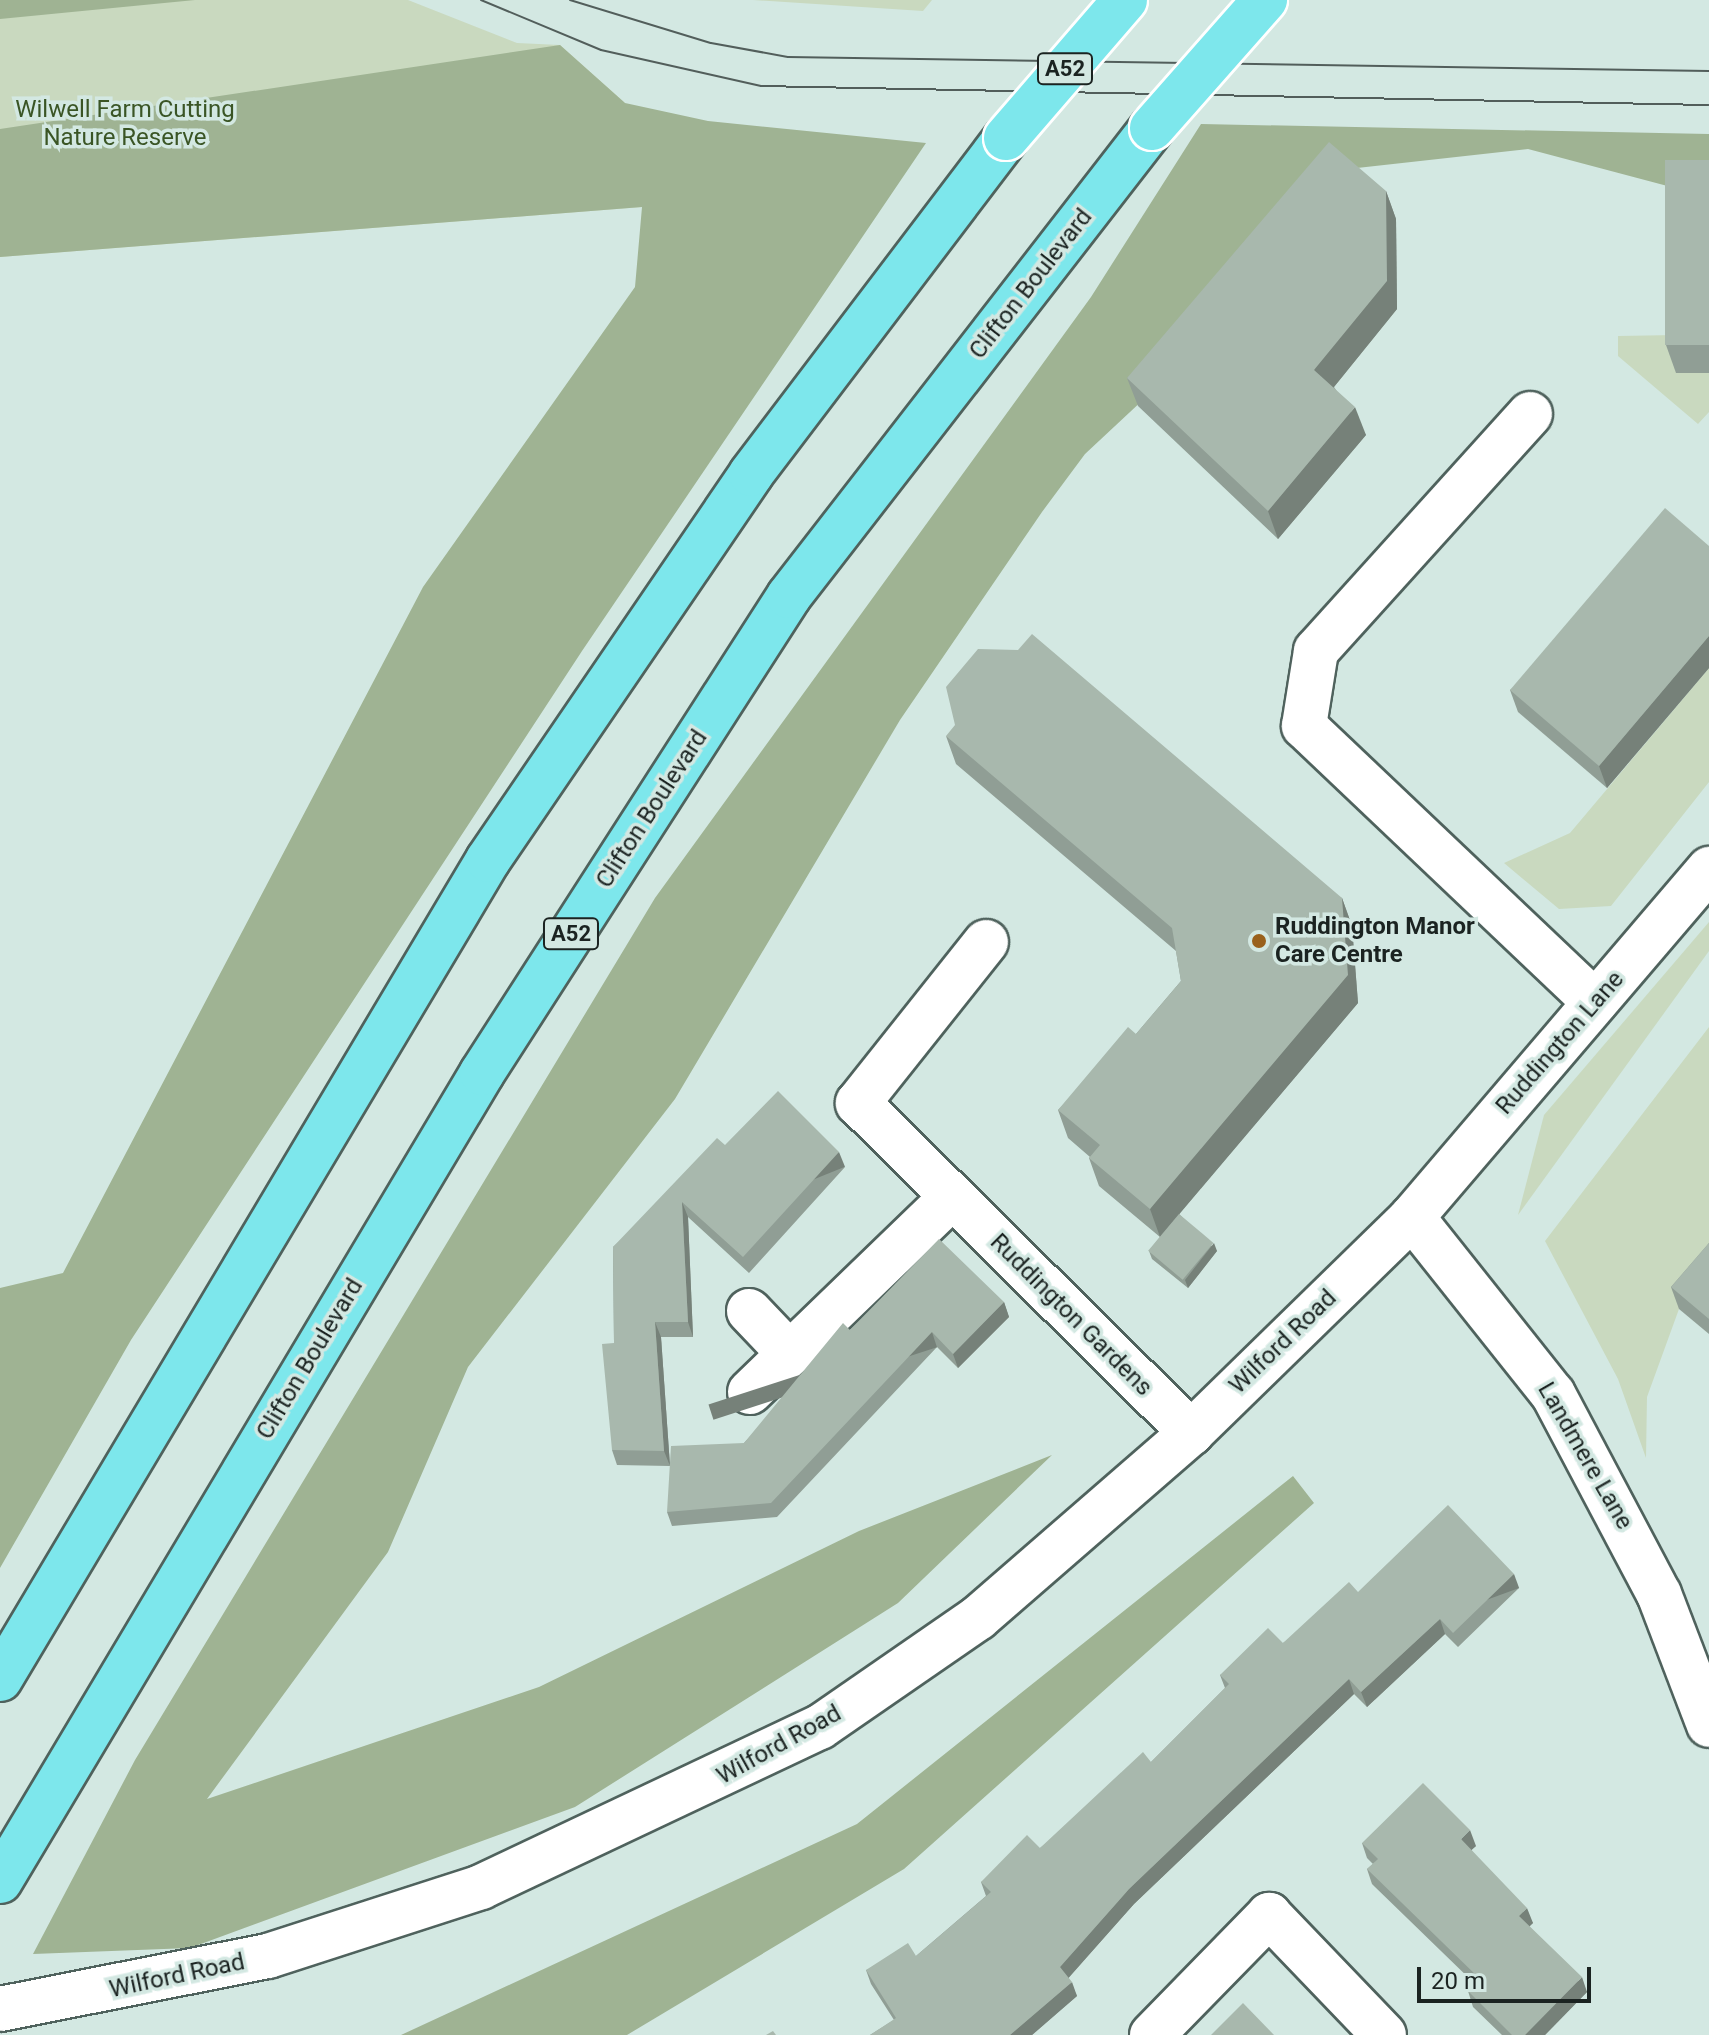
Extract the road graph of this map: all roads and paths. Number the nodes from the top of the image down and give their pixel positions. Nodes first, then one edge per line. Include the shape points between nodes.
1 (1125, 0) edge
2 (1265, 0) edge
3 (1530, 414) dead end
4 (1709, 869) edge
5 (986, 942) dead end
6 (1595, 1002) junction
7 (952, 1197) junction
8 (1412, 1217) junction
9 (749, 1311) dead end
10 (790, 1354) junction
11 (750, 1392) dead end
12 (1191, 1433) junction
13 (0, 1679) edge
14 (1709, 1725) edge
15 (0, 1881) edge
16 (0, 2009) edge
17 (1152, 2035) edge
18 (1384, 2035) edge

1 - 13 highway, A52, bridge via 1006,138 751,474 488,860
2 - 15 highway, Clifton Boulevard / A52, bridge via 1152,128 789,596 482,1073
3 - 6 street via 1316,651 1304,726
4 - 6 street, Ruddington Lane
5 - 7 street, Ruddington Gardens via 858,1103
6 - 8 street, Ruddington Lane
7 - 10 street
7 - 12 street, Ruddington Gardens
8 - 12 street, Wilford Road
8 - 14 street, Landmere Lane via 1553,1394 1647,1569
9 - 10 street
10 - 11 street
12 - 16 street, Wilford Road via 978,1618 820,1727 690,1793 481,1887 268,1956
17 - 18 street via 1269,1915

